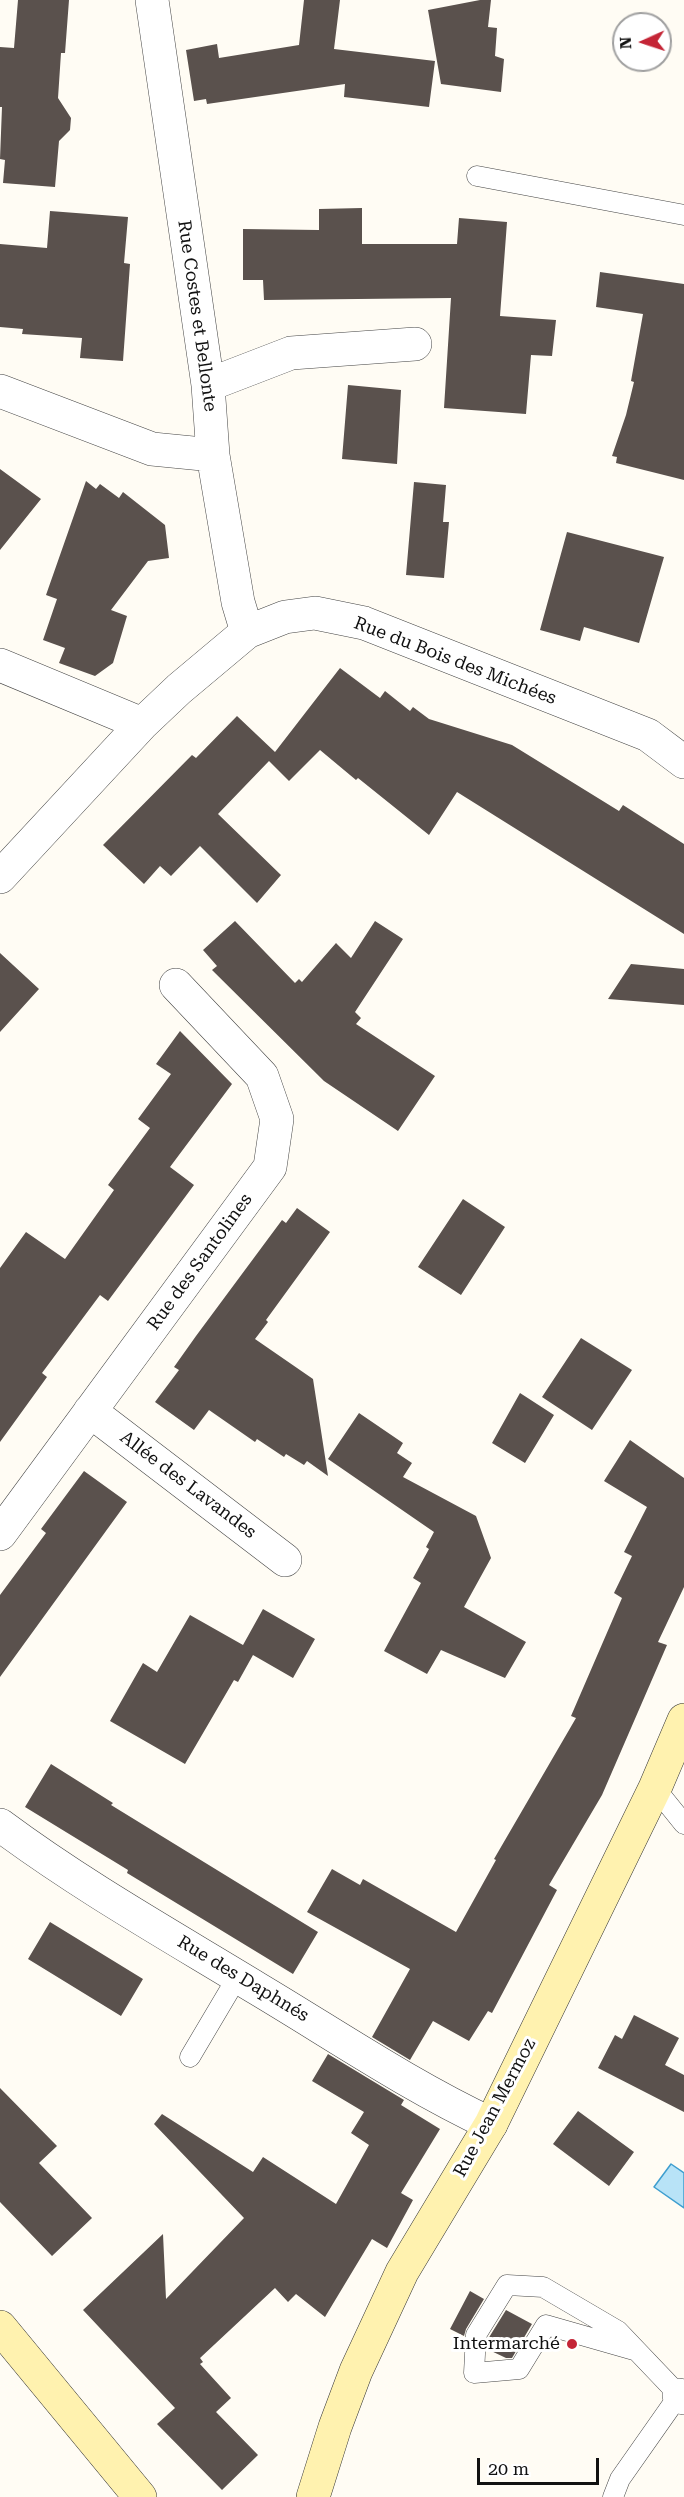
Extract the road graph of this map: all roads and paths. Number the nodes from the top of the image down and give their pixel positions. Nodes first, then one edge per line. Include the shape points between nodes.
1 (152, 0) edge
2 (477, 176) dead end
3 (684, 215) edge
4 (415, 344) dead end
5 (208, 385) junction
6 (0, 391) edge
7 (213, 455) junction
8 (247, 632) junction
9 (0, 665) edge
10 (142, 724) junction
11 (684, 762) edge
12 (0, 877) edge
13 (176, 985) dead end
14 (90, 1411) junction
15 (0, 1534) edge
16 (285, 1560) dead end
17 (684, 1720) edge
18 (655, 1788) junction
19 (684, 1824) edge
20 (0, 1825) edge
21 (238, 1977) junction
22 (190, 2057) dead end
23 (491, 2124) junction
24 (0, 2327) edge
25 (637, 2351) junction
26 (682, 2397) edge
27 (140, 2497) edge
28 (313, 2497) edge
29 (613, 2497) edge

1 - 5 street, Rue Costes et Bellonte
2 - 3 lane
4 - 5 street via 291,353
5 - 7 street, Rue Costes et Bellonte
6 - 7 street via 152,449
7 - 8 street, Rue Costes et Bellonte via 238,602
8 - 10 street, Rue du Bois des Michées
8 - 11 street, Rue du Bois des Michées via 285,617 315,613 364,623 648,735
9 - 10 street
10 - 12 street, Rue du Bois des Michées
13 - 14 street, Rue des Santolines via 262,1076 277,1119 270,1167
14 - 15 street, Rue des Santolines
14 - 16 street, Allée des Lavandes
17 - 18 street, Rue Jean Mermoz
18 - 19 lane
18 - 23 street, Rue Jean Mermoz
20 - 21 street, Rue des Daphnés via 45,1859
21 - 22 lane
21 - 23 street, Rue des Daphnés via 445,2102
23 - 28 street, Rue Jean Mermoz via 402,2272 356,2371
24 - 27 street
25 - 25 lane via 618,2331 543,2287 507,2285 476,2335 474,2373 519,2369 546,2325
25 - 26 lane
26 - 29 lane via 620,2479

